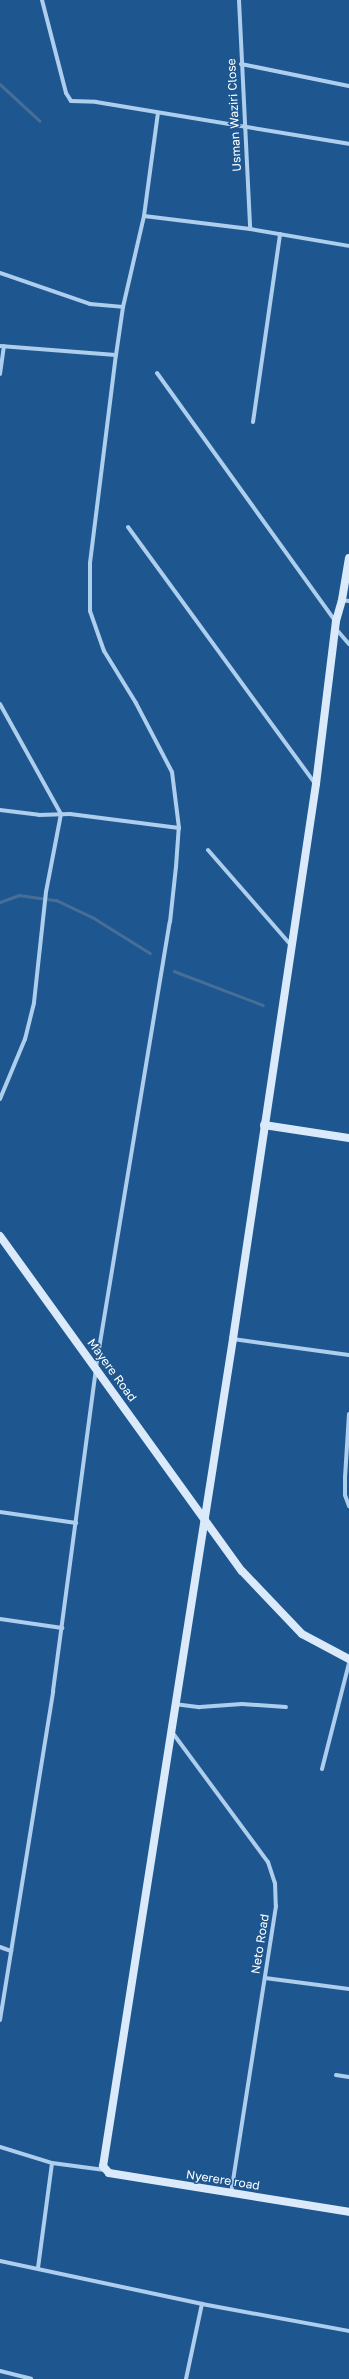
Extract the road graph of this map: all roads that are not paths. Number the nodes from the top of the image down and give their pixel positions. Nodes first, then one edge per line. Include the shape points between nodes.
1 (42, 0) edge
2 (239, 0) edge
3 (241, 64) junction
4 (349, 86) edge
5 (158, 113) junction
6 (243, 127) junction
7 (349, 144) edge
8 (144, 216) junction
9 (250, 229) junction
10 (280, 234) junction
11 (349, 246) edge
12 (0, 273) edge
13 (123, 307) junction
14 (2, 346) edge
15 (116, 355) junction
16 (157, 373) dead end
17 (0, 374) edge
18 (253, 422) dead end
19 (128, 527) dead end
20 (349, 558) edge
21 (346, 601) edge
22 (336, 625) junction
23 (349, 644) edge
24 (0, 704) edge
25 (316, 784) junction
26 (0, 810) edge
27 (61, 814) junction
28 (179, 828) junction
29 (208, 850) dead end
30 (292, 945) junction
31 (0, 1099) edge
32 (264, 1125) junction
33 (349, 1138) edge
34 (0, 1236) edge
35 (233, 1339) junction
36 (349, 1355) edge
37 (96, 1367) junction
38 (349, 1414) edge
39 (349, 1506) edge
40 (0, 1512) edge
41 (204, 1518) junction
42 (76, 1523) junction
43 (0, 1619) edge
44 (62, 1628) junction
45 (349, 1659) edge
46 (349, 1664) edge
47 (174, 1704) junction
48 (286, 1707) dead end
49 (170, 1729) junction
50 (322, 1769) dead end
51 (0, 1947) edge
52 (11, 1951) junction
53 (265, 1978) junction
54 (349, 1989) edge
55 (0, 2020) edge
56 (336, 2075) dead end
57 (349, 2077) edge
58 (0, 2147) edge
59 (52, 2163) junction
60 (104, 2170) junction
61 (231, 2194) junction
62 (349, 2212) edge
63 (0, 2261) edge
64 (38, 2268) junction
65 (202, 2304) junction
66 (349, 2331) edge
67 (0, 2371) edge
68 (31, 2379) edge
69 (186, 2379) edge

1 - 5 street via 66,93 71,101
2 - 3 street, Usman Waziri Close
3 - 4 street
3 - 6 street, Usman Waziri Close
5 - 6 street
5 - 8 street
6 - 7 street
6 - 9 street, Usman Waziri Close
8 - 9 street
8 - 13 street
9 - 10 street
10 - 11 street
10 - 18 street
12 - 13 street via 90,304
13 - 15 street
14 - 15 street
14 - 17 street
15 - 28 street via 90,563 90,611 104,651 136,703 172,772
16 - 22 street
19 - 25 street
20 - 21 street
21 - 22 street
22 - 23 street
22 - 25 street
24 - 27 street
25 - 30 street
26 - 27 street via 39,815
27 - 28 street
27 - 31 street via 46,892 34,1003 24,1039
28 - 37 street via 170,922
29 - 30 street
30 - 32 street
32 - 33 street
32 - 35 street
34 - 37 street, Mayere Road
35 - 36 street
35 - 41 street
37 - 41 street, Mayere Road
37 - 42 street
38 - 39 street via 345,1478 345,1495
40 - 42 street
41 - 45 street, Mayere Road via 242,1571 302,1634
41 - 47 street
42 - 44 street
43 - 44 street
44 - 52 street via 41,1774
46 - 50 street
47 - 48 street via 200,1707 242,1704
47 - 49 street
49 - 53 street, Neto Road via 268,1862 275,1883 276,1906
49 - 60 street
51 - 52 street
52 - 55 street
53 - 54 street
53 - 61 street, Neto Road
56 - 57 street
58 - 59 street
59 - 60 street
59 - 64 street
60 - 61 street, Nyerere road
61 - 62 street, Nyerere road
63 - 64 street
64 - 65 street
65 - 66 street
65 - 69 street
67 - 68 street

